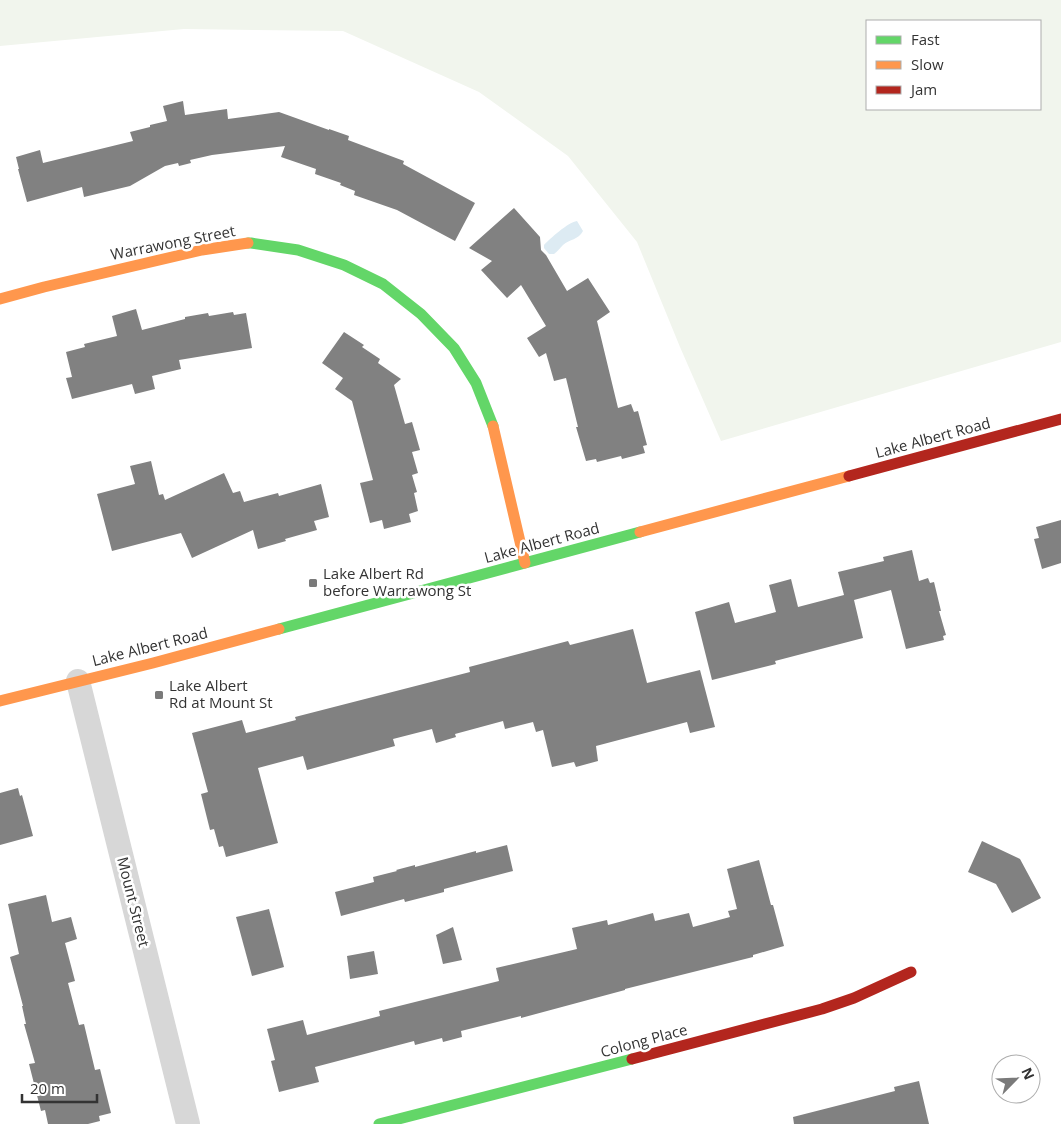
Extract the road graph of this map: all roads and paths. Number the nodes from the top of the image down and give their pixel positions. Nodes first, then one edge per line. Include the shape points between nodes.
1 (0, 299) edge
2 (1061, 419) edge
3 (525, 563) junction
4 (78, 681) junction
5 (0, 700) edge
6 (911, 972) dead end
7 (188, 1124) edge
8 (379, 1124) edge

1 - 3 street, Warrawong Street via 202,250 251,243 298,250 344,265 383,284 421,314 454,348 476,383 494,429
2 - 3 street, Lake Albert Road
3 - 4 street, Lake Albert Road
4 - 5 street, Lake Albert Road
4 - 7 street, Mount Street
6 - 8 street, Colong Place via 822,1009

